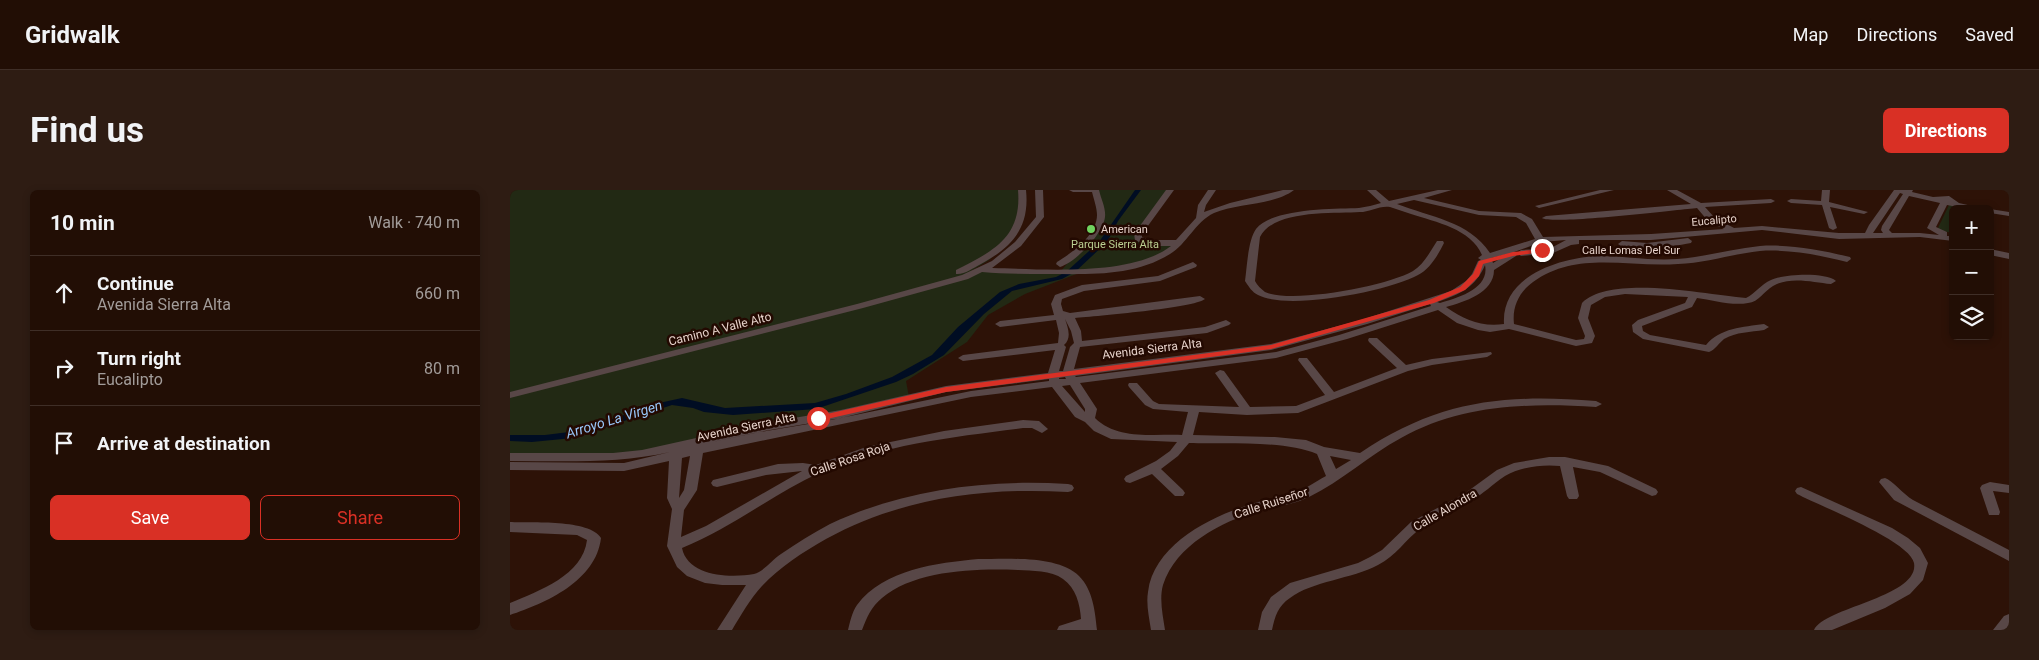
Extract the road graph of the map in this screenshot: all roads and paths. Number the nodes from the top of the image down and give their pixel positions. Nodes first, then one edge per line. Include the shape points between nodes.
1 (1022, 190) edge
2 (1039, 190) edge
3 (1073, 190) edge
4 (1095, 190) edge
5 (1170, 190) edge
6 (1212, 190) edge
7 (1290, 190) edge
8 (1362, 190) edge
9 (1371, 190) edge
10 (1448, 190) edge
11 (1610, 190) edge
12 (1670, 190) edge
13 (1826, 190) edge
14 (1908, 191) edge
15 (1894, 193) edge
16 (1955, 197) edge
17 (1412, 198) junction
18 (1942, 200) junction
19 (1771, 201) dead end
20 (1791, 201) dead end
21 (1384, 203) junction
22 (1825, 204) junction
23 (1699, 205) junction
24 (1972, 205) edge
25 (1202, 206) junction
26 (1539, 206) dead end
27 (1212, 211) junction
28 (1864, 212) dead end
29 (1994, 212) edge
30 (2009, 214) edge
31 (1199, 217) junction
32 (1546, 218) dead end
33 (1711, 220) junction
34 (1872, 225) junction
35 (1833, 228) dead end
36 (1733, 230) junction
37 (1712, 232) junction
38 (1887, 232) junction
39 (1949, 234) edge
40 (1868, 236) junction
41 (1555, 238) junction
42 (1949, 239) edge
43 (1540, 240) junction
44 (1440, 243) dead end
45 (1177, 244) junction
46 (1563, 244) junction
47 (1949, 244) edge
48 (1480, 246) junction
49 (1532, 248) junction
50 (1994, 248) edge
51 (1515, 251) junction
52 (2009, 252) edge
53 (1994, 253) edge
54 (1006, 256) junction
55 (2009, 256) edge
56 (1847, 259) dead end
57 (1485, 262) junction
58 (1060, 264) dead end
59 (1193, 265) dead end
60 (982, 270) junction
61 (1019, 271) junction
62 (1831, 281) dead end
63 (936, 284) junction
64 (1675, 292) junction
65 (1694, 294) junction
66 (1200, 299) dead end
67 (1440, 302) junction
68 (1686, 306) junction
69 (1059, 315) junction
70 (1070, 317) junction
71 (1226, 323) dead end
72 (1000, 324) dead end
73 (1508, 326) junction
74 (1764, 328) dead end
75 (1373, 340) dead end
76 (1077, 344) junction
77 (1061, 345) junction
78 (1487, 354) dead end
79 (964, 358) dead end
80 (1303, 360) dead end
81 (1404, 369) junction
82 (1220, 373) dead end
83 (1070, 377) junction
84 (1054, 380) junction
85 (1133, 385) dead end
86 (510, 395) edge
87 (1332, 397) junction
88 (1084, 399) junction
89 (1071, 403) junction
90 (1596, 404) dead end
91 (1194, 410) junction
92 (1247, 411) junction
93 (1089, 419) junction
94 (1042, 429) dead end
95 (1185, 440) junction
96 (698, 446) junction
97 (1322, 451) junction
98 (676, 452) junction
99 (510, 457) edge
100 (1360, 458) junction
101 (1565, 461) junction
102 (510, 466) edge
103 (1153, 468) junction
104 (815, 470) junction
105 (1333, 477) junction
106 (691, 479) junction
107 (1130, 479) dead end
108 (1886, 482) dead end
109 (675, 483) junction
110 (717, 483) dead end
111 (1068, 488) dead end
112 (2009, 489) edge
113 (1801, 491) dead end
114 (1652, 492) dead end
115 (1179, 493) dead end
116 (1572, 496) dead end
117 (678, 508) junction
118 (1994, 512) dead end
119 (510, 527) edge
120 (674, 546) junction
121 (2009, 556) edge
122 (760, 579) junction
123 (510, 609) edge
124 (2009, 620) edge
125 (1090, 627) edge
126 (724, 630) edge
127 (855, 630) edge
128 (1064, 630) edge
129 (1158, 630) edge
130 (1265, 630) edge
131 (1821, 630) edge
132 (2000, 630) edge

1 - 63 street via 1022,215 1008,242 989,257
2 - 54 street via 1040,217
3 - 4 street
4 - 58 street via 1101,220 1077,253
5 - 45 street via 1138,238 1147,243
6 - 25 street
7 - 27 street via 1276,196 1256,195
8 - 21 street
9 - 21 street
10 - 17 street
11 - 26 street
12 - 23 street
13 - 22 street
14 - 15 street
14 - 18 street
14 - 38 street
15 - 34 street
16 - 18 street
16 - 18 street via 1949,192
16 - 24 street
17 - 21 street
17 - 43 street via 1480,213 1518,215 1529,221
18 - 39 street via 1931,228
19 - 23 street
20 - 22 street
21 - 44 street via 1361,210 1298,214 1264,226 1256,237 1250,272 1253,286 1273,297 1295,298 1387,284 1418,272
21 - 48 street via 1441,220
21 - 57 street via 1394,212 1443,228
22 - 28 street
22 - 35 street
23 - 32 street
23 - 33 street
25 - 27 street
25 - 31 street
27 - 31 street
29 - 30 street
31 - 45 street
33 - 36 street
33 - 37 street
34 - 38 street
34 - 40 street
36 - 37 street, Eucalipto
36 - 40 street, Eucalipto via 1762,228 1814,235
37 - 41 street, Eucalipto via 1623,238
38 - 40 street, Eucalipto
38 - 42 street, Eucalipto
41 - 43 street, Eucalipto
41 - 46 street
43 - 49 street, Eucalipto
45 - 61 street via 1167,253 1131,267 1098,271
46 - 47 street, Eucalipto via 1587,242 1656,246 1761,232 1843,241
46 - 49 street, Eucalipto via 1552,250
48 - 51 street
48 - 57 street
49 - 51 street, Eucalipto
50 - 52 street
51 - 57 street
53 - 55 street
54 - 60 street
54 - 61 street via 1008,263
56 - 73 street, Calle Lomas Del Sur via 1815,252 1767,248 1685,261 1596,259 1575,262 1530,279 1510,303
57 - 67 street, Avenida Sierra Alta via 1490,274 1482,287 1462,299
59 - 69 street via 1160,278 1072,291 1056,300
60 - 61 street
60 - 63 street
62 - 65 street via 1802,278 1779,281 1746,301
63 - 86 street, Camino A Valle Alto
64 - 65 street
64 - 68 street
64 - 73 street via 1626,291 1597,296 1584,309 1583,318 1590,336 1583,343
65 - 68 street
66 - 70 street
67 - 73 street via 1460,321 1490,329
67 - 83 street, Avenida Sierra Alta via 1343,337 1274,351
68 - 74 street via 1641,322 1637,325 1638,332 1647,337 1708,349 1726,334
69 - 70 street
69 - 72 street
69 - 77 street via 1064,332
70 - 76 street
71 - 76 street via 1207,330
75 - 81 street
76 - 77 street via 1066,349
76 - 83 street
77 - 79 street
77 - 84 street
78 - 81 street
80 - 87 street
81 - 87 street
82 - 92 street
83 - 84 street, Avenida Sierra Alta
83 - 88 street
84 - 89 street
84 - 96 street, Avenida Sierra Alta via 946,389 876,410
85 - 91 street via 1153,406
87 - 92 street via 1298,409
88 - 89 street
88 - 93 street via 1091,409
89 - 93 street via 1079,414
90 - 100 street, Calle Ruiseñor via 1526,400 1466,409 1434,418 1399,434
91 - 92 street
91 - 95 street
93 - 95 street via 1098,428 1115,436
94 - 104 street, Calle Rosa Roja via 1035,424 1023,424 924,437 871,450
95 - 97 street via 1275,441 1306,444
95 - 103 street via 1168,459
96 - 98 street, Avenida Sierra Alta
96 - 106 street
97 - 100 street
97 - 105 street
98 - 99 street, Avenida Sierra Alta via 613,457
98 - 102 street, Avenida Sierra Alta via 624,467
98 - 109 street
100 - 105 street, Calle Ruiseñor
101 - 114 street, Calle Alondra via 1604,469
101 - 116 street
101 - 130 street, Calle Alondra via 1532,462 1500,473 1468,497 1416,524 1387,554 1375,561 1295,588 1276,601 1269,612
103 - 107 street
103 - 115 street
104 - 110 street via 782,468
104 - 120 street, Calle Rosa Roja via 710,530
105 - 129 street, Calle Ruiseñor via 1290,500 1252,508 1217,522 1185,544 1174,555 1156,585 1154,602
106 - 109 street
106 - 117 street via 689,494
108 - 121 street via 1898,497
109 - 117 street via 673,498
111 - 122 street via 977,488 879,510 812,541
112 - 118 street via 1986,488
113 - 131 street via 1898,537 1912,547 1922,562 1922,570 1915,583 1902,594
117 - 120 street
119 - 123 street via 577,530 594,538 586,563 574,574 535,599
120 - 122 street via 677,558 696,575 730,581
122 - 126 street
124 - 132 street
125 - 127 street via 1083,594 1067,575 1041,567 1000,563 969,565 919,575 886,588 864,606
125 - 128 street

